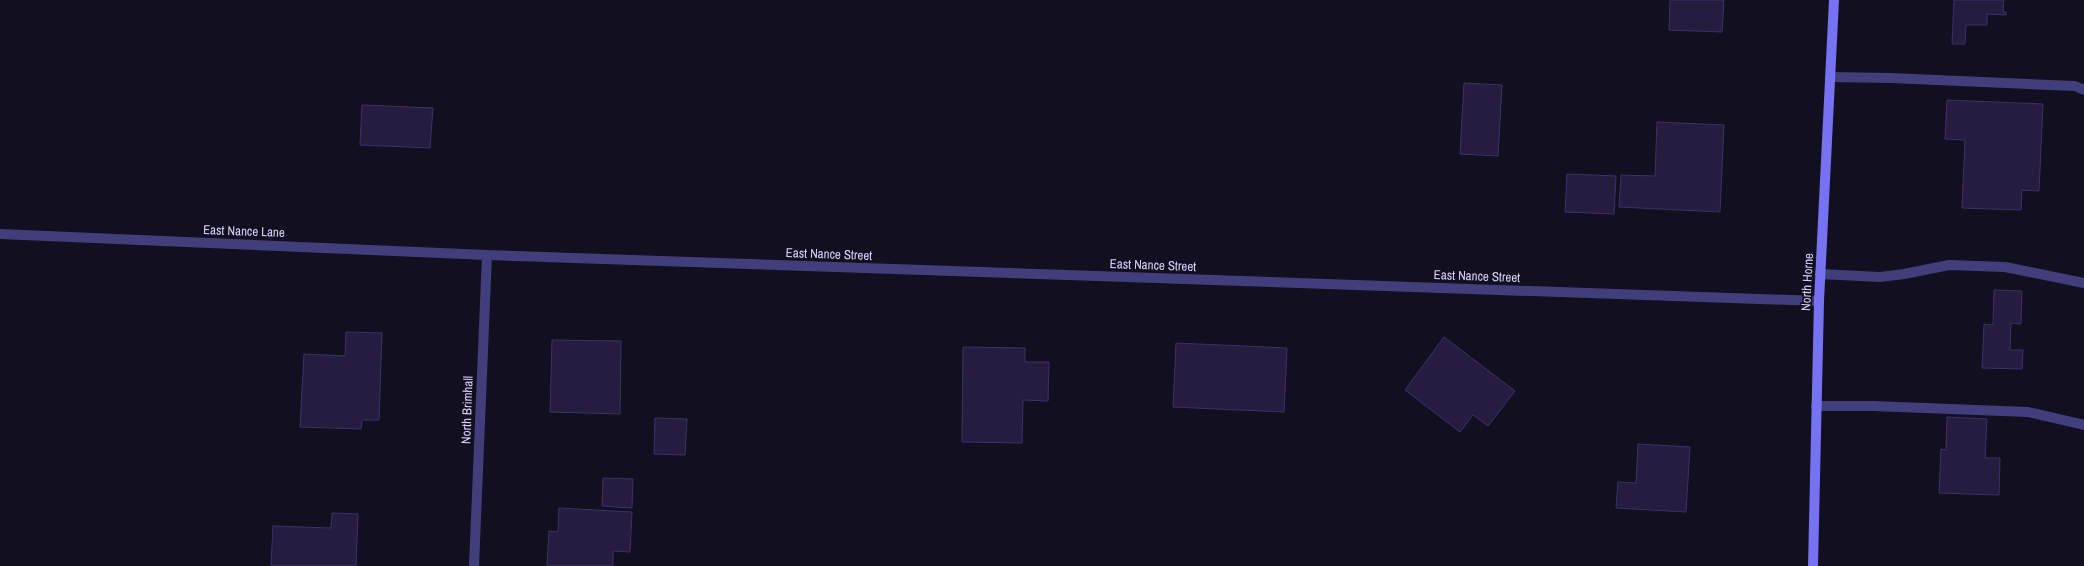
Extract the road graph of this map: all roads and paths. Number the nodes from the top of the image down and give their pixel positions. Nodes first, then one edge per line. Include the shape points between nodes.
1 (1834, 0) edge
2 (1830, 77) junction
3 (2084, 90) edge
4 (0, 234) edge
5 (487, 255) junction
6 (1820, 274) junction
7 (2084, 284) edge
8 (1819, 301) junction
9 (1816, 406) junction
10 (2084, 425) edge
11 (474, 566) edge
12 (1813, 566) edge

1 - 2 street, North Horne
2 - 3 street via 2075,86
2 - 6 street, North Horne
4 - 5 street, East Nance Lane
5 - 8 street, East Nance Street
5 - 11 street, North Brimhall
6 - 7 street via 1880,277 1949,265 1998,266
6 - 8 street, North Horne
8 - 9 street, North Horne
9 - 10 street via 2028,412
9 - 12 street, North Horne

